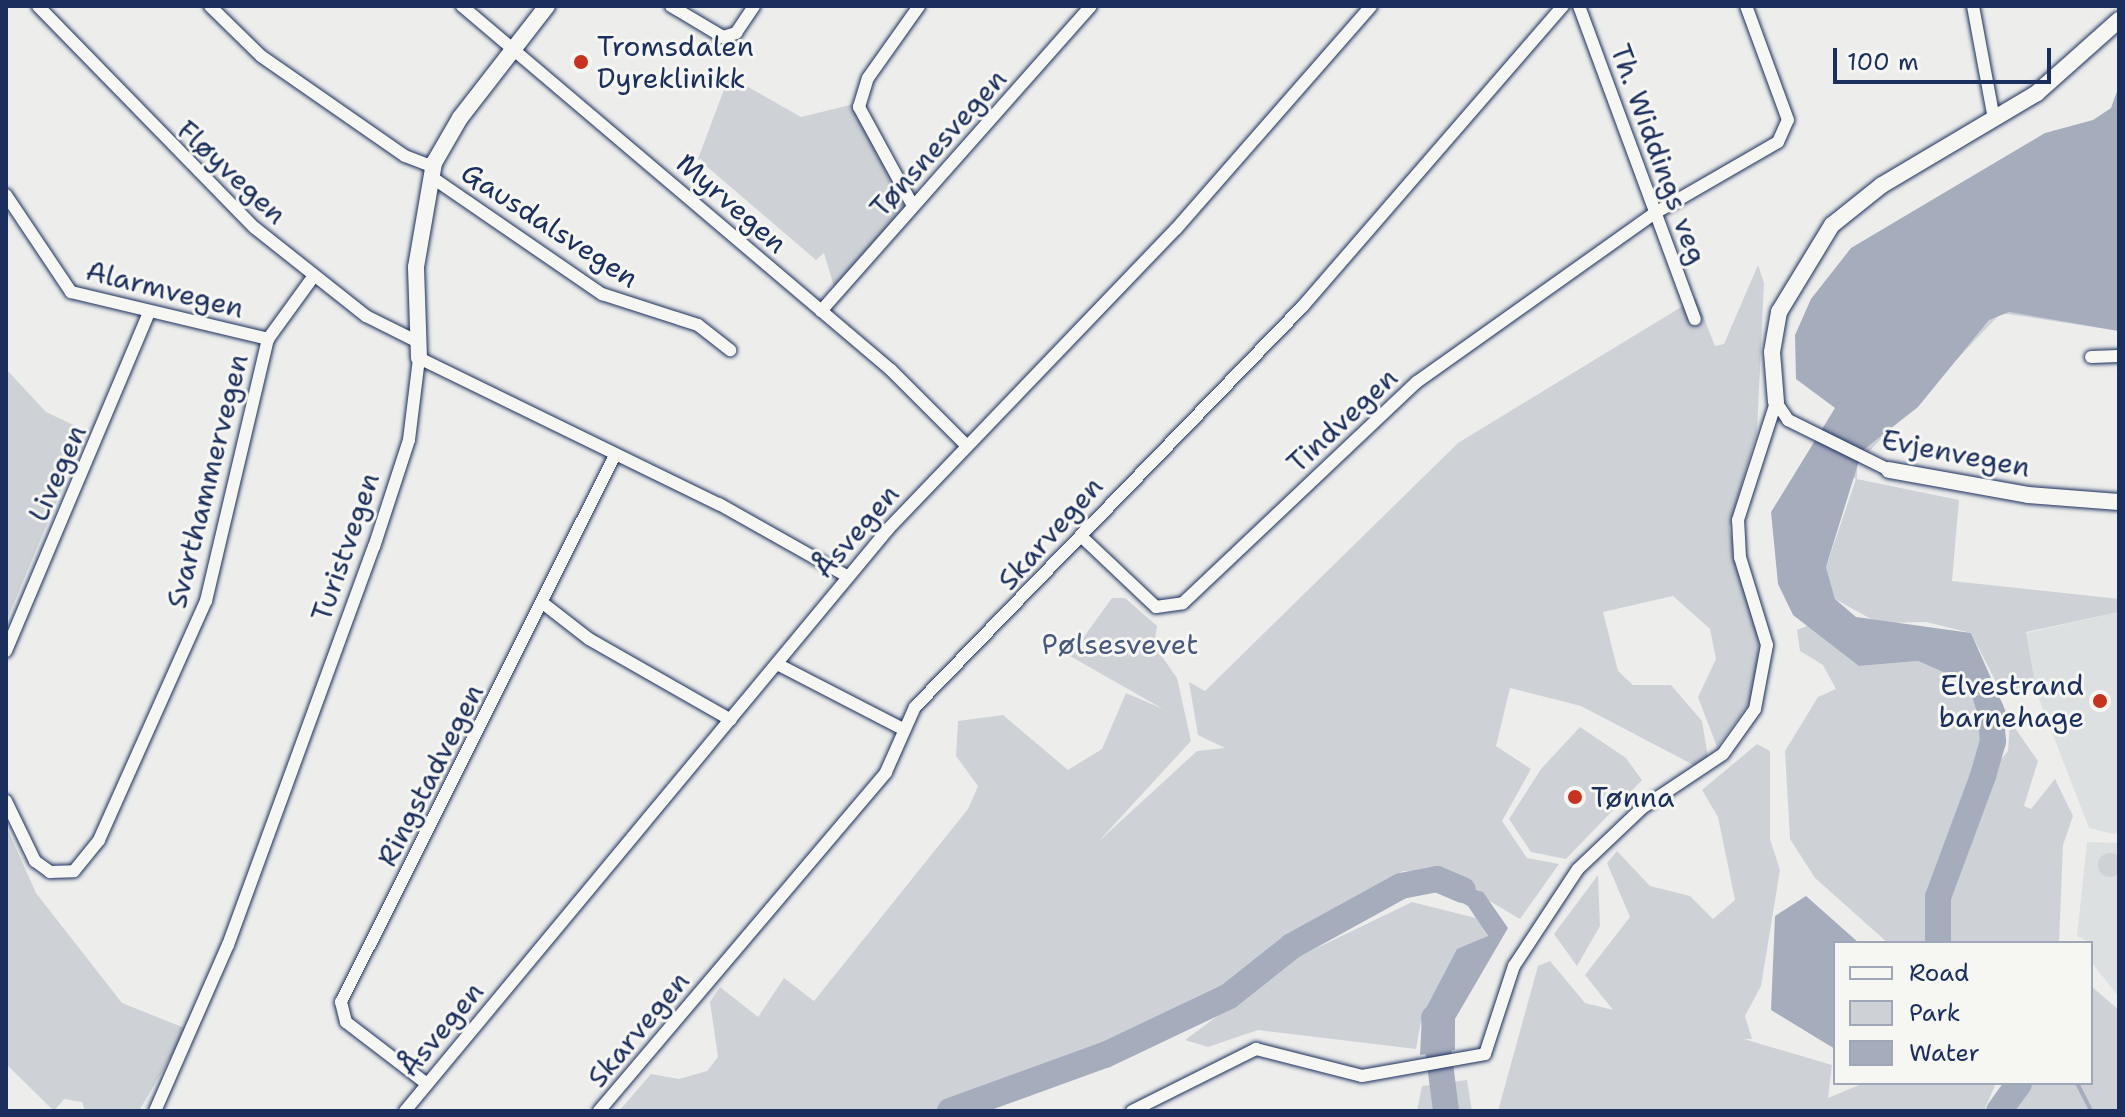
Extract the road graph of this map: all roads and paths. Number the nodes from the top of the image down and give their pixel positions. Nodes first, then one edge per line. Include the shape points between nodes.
1 (38, 6) edge
2 (210, 6) edge
3 (462, 6) edge
4 (547, 6) edge
5 (671, 6) edge
6 (754, 6) edge
7 (919, 6) edge
8 (1091, 6) edge
9 (1371, 6) edge
10 (1563, 6) edge
11 (1579, 6) edge
12 (1746, 6) edge
13 (1973, 6) edge
14 (2119, 20) edge
15 (514, 50) junction
16 (1994, 119) junction
17 (431, 172) junction
18 (6, 195) edge
19 (913, 206) junction
20 (1655, 213) junction
21 (313, 277) junction
22 (821, 311) junction
23 (149, 313) junction
24 (1695, 319) dead end
25 (268, 339) junction
26 (418, 350) junction
27 (730, 350) dead end
28 (2119, 356) edge
29 (2091, 357) dead end
30 (1776, 402) junction
31 (965, 444) junction
32 (614, 457) junction
33 (1889, 470) joint
34 (2119, 502) edge
35 (1082, 537) junction
36 (847, 576) junction
37 (544, 604) junction
38 (6, 651) edge
39 (779, 665) junction
40 (731, 720) junction
41 (901, 728) junction
42 (6, 801) edge
43 (427, 1084) junction
44 (155, 1111) edge
45 (405, 1111) edge
46 (599, 1111) edge
47 (1132, 1111) edge

1 - 21 street, Fløyvegen via 162,140
2 - 17 street, Gausdalsvegen via 261,56
3 - 15 street, Myrvegen
4 - 15 street, Turistvegen
5 - 6 street via 725,37
7 - 19 street via 868,78 859,107
8 - 19 street, Tønsnesvegen
9 - 31 street, Åsvegen via 1176,229
10 - 35 street, Skarvegen via 1303,306
11 - 20 street, Th. Widdings veg
12 - 20 street via 1785,109 1785,134
13 - 16 street
14 - 16 street via 2054,80
15 - 17 street, Turistvegen via 460,118
15 - 22 street, Myrvegen
16 - 30 street via 1863,197 1816,245 1779,312 1772,352
17 - 26 street, Turistvegen via 416,267
17 - 27 street, Gausdalsvegen via 602,294 698,325
18 - 23 street, Alarmvegen via 66,289
19 - 22 street, Tønsnesvegen
20 - 24 street, Th. Widdings veg
20 - 35 street, Tindvegen via 1402,394 1183,603 1156,607
21 - 25 street, Svarthammervegen
21 - 26 street, Fløyvegen
22 - 31 street, Myrvegen
23 - 25 street, Alarmvegen
23 - 38 street, Livegen
25 - 42 street, Svarthammervegen via 203,609 122,794 71,872 39,865
26 - 32 street, Fløyvegen
26 - 44 street, Turistvegen via 411,432 374,547 228,945
28 - 29 street
30 - 33 street, Evjenvegen via 1788,420 1819,439
30 - 47 street via 1738,520 1740,557 1767,645 1755,709 1723,754 1642,808 1578,869 1514,966 1489,1049 1465,1063 1362,1076 1256,1049
31 - 36 street, Åsvegen
32 - 36 street, Fløyvegen via 719,504
32 - 37 street, Ringstadvegen
33 - 34 street, Evjenvegen via 2028,495
35 - 41 street, Skarvegen
36 - 39 street, Åsvegen
37 - 40 street via 589,639
37 - 43 street, Ringstadvegen via 341,1002 346,1022
39 - 40 street, Åsvegen
39 - 41 street
40 - 43 street, Åsvegen
41 - 46 street, Skarvegen via 886,772
43 - 45 street, Åsvegen

